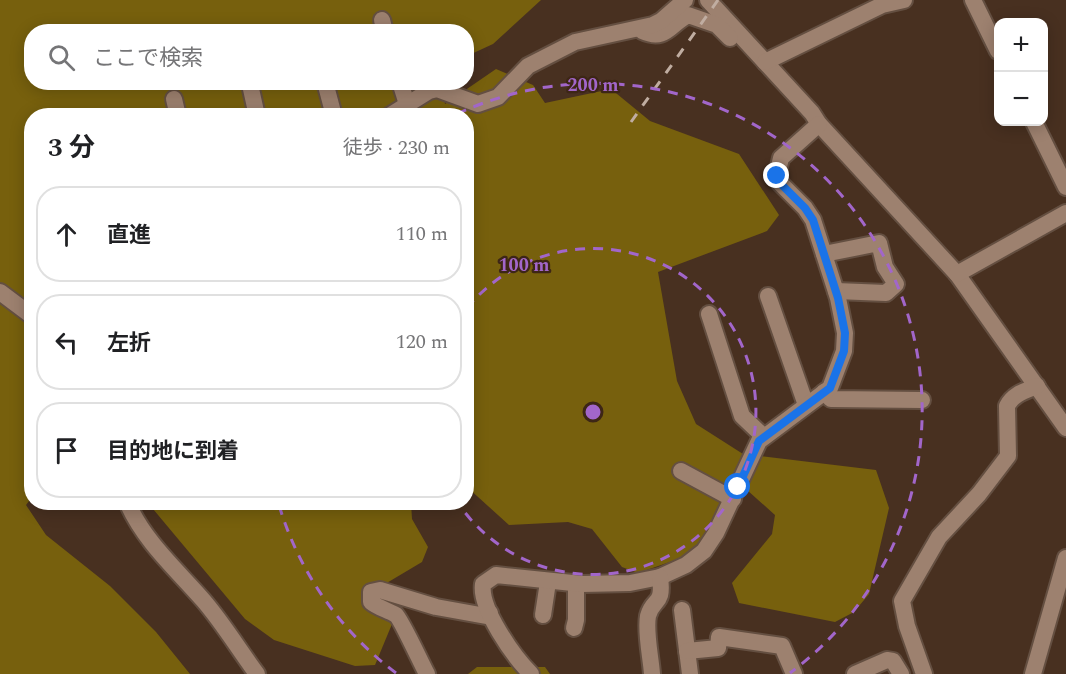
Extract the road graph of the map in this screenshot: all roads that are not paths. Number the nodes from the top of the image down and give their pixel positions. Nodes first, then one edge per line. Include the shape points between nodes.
1 (685, 0) edge
2 (708, 0) edge
3 (904, 0) edge
4 (973, 0) edge
5 (867, 5) edge
6 (639, 30) junction
7 (994, 41) edge
8 (759, 56) junction
9 (250, 90) edge
10 (327, 90) edge
11 (403, 90) edge
12 (429, 90) edge
13 (440, 90) edge
14 (407, 104) junction
15 (255, 108) edge
16 (332, 108) edge
17 (401, 108) edge
18 (819, 124) junction
19 (1036, 126) edge
20 (1066, 187) edge
21 (1066, 213) edge
22 (824, 254) junction
23 (957, 274) junction
24 (836, 291) junction
25 (0, 292) edge
26 (768, 296) dead end
27 (24, 310) edge
28 (709, 314) dead end
29 (1037, 386) junction
30 (824, 392) junction
31 (922, 400) dead end
32 (807, 405) junction
33 (1066, 428) edge
34 (764, 436) junction
35 (681, 471) dead end
36 (733, 499) junction
37 (130, 510) edge
38 (1066, 558) edge
39 (660, 577) junction
40 (548, 582) junction
41 (576, 584) junction
42 (682, 610) dead end
43 (490, 613) junction
44 (543, 615) dead end
45 (574, 628) dead end
46 (687, 651) junction
47 (257, 674) edge
48 (428, 674) edge
49 (531, 674) edge
50 (652, 674) edge
51 (690, 674) edge
52 (794, 674) edge
53 (855, 674) edge
54 (901, 674) edge
55 (924, 674) edge
56 (1033, 674) edge

1 - 6 street via 662,21
2 - 8 street
3 - 5 street
4 - 7 street
5 - 8 street
6 - 8 street via 662,34 693,15 721,28 744,54
6 - 13 street via 567,45 528,66 498,97 478,104
8 - 18 street
9 - 15 street
10 - 16 street
11 - 14 street
12 - 14 street
14 - 17 street
18 - 22 street via 781,158 777,176 809,214
18 - 23 street
19 - 20 street
21 - 23 street
22 - 24 street
22 - 24 street via 879,243 885,267 896,284 886,293
23 - 29 street
24 - 30 street via 845,333 844,351 830,388
25 - 27 street
26 - 32 street
28 - 34 street via 742,416
29 - 33 street
29 - 55 street via 1013,396 1007,406 1008,456 939,537 902,601
30 - 31 street via 831,399
30 - 32 street
32 - 34 street
34 - 36 street
35 - 36 street
36 - 39 street via 704,551
37 - 47 street via 135,522 205,602
38 - 56 street
39 - 41 street via 630,583
39 - 50 street via 660,600 648,615
40 - 41 street
40 - 43 street via 496,575 483,584
40 - 44 street
41 - 45 street
42 - 46 street
43 - 48 street via 486,616 436,608 380,590 371,592 370,602 401,620
43 - 49 street via 514,656
46 - 51 street
46 - 52 street via 718,648 719,637 782,646
53 - 54 street via 887,660 893,661

